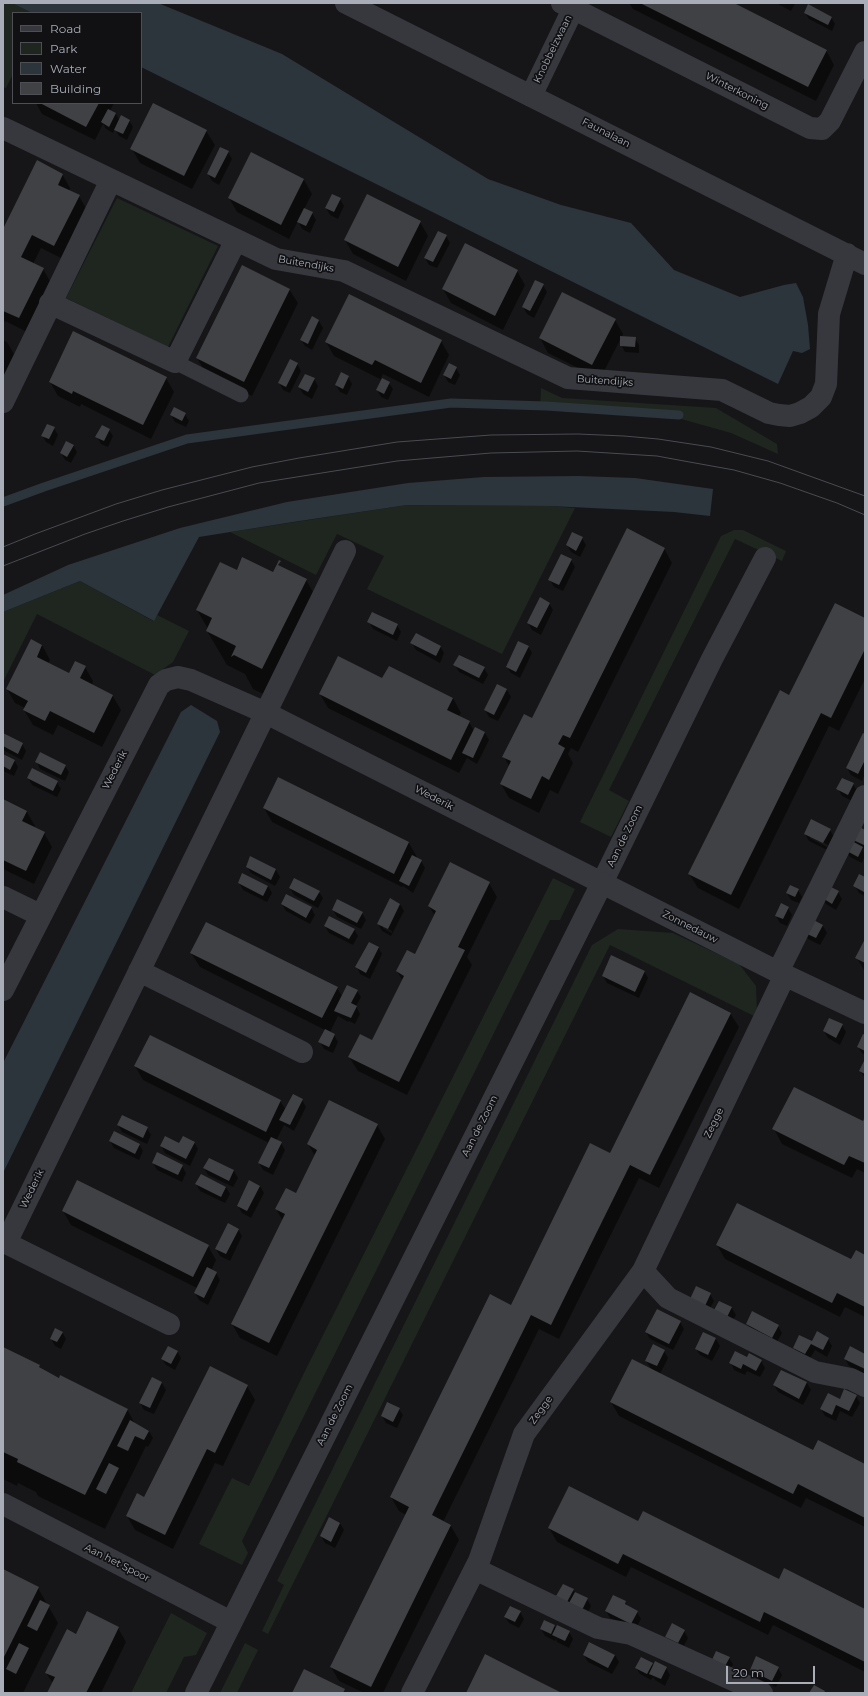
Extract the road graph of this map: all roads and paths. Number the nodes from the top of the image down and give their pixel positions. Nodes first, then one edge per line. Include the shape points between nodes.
1 (346, 3) edge
2 (570, 5) edge
3 (865, 52) edge
4 (530, 96) junction
5 (3, 128) edge
6 (111, 180) junction
7 (236, 240) junction
8 (856, 259) edge
9 (50, 303) junction
10 (175, 362) junction
11 (241, 395) dead end
12 (3, 402) edge
13 (345, 551) dead end
14 (765, 558) dead end
15 (266, 713) junction
16 (865, 796) edge
17 (602, 883) junction
18 (3, 897) edge
19 (40, 915) junction
20 (139, 972) junction
21 (781, 973) junction
22 (3, 990) edge
23 (865, 1013) edge
24 (302, 1052) dead end
25 (643, 1271) junction
26 (169, 1324) dead end
27 (865, 1386) edge
28 (3, 1504) edge
29 (475, 1569) junction
30 (231, 1622) junction
31 (196, 1693) edge
32 (412, 1693) edge
33 (762, 1693) edge

1 - 4 street, Faunalaan
2 - 3 street, Winterkoning via 810,128 822,129 830,121
2 - 4 street, Knobbelzwaan
4 - 8 street, Faunalaan
5 - 6 street, Buitendijks
6 - 7 street, Buitendijks
6 - 9 street
7 - 8 street, Buitendijks via 276,259 344,271 568,378 722,390 769,413 790,416 800,414 821,397 826,384 829,314
7 - 10 street
9 - 10 street
9 - 12 street
10 - 11 lane
13 - 15 street, Wederik
14 - 17 street, Aan de Zoom via 712,659
15 - 17 street, Wederik
15 - 19 street, Wederik via 191,680 178,677 159,685
15 - 20 street, Wederik
16 - 21 street
17 - 21 street, Zonnedauw
17 - 30 street, Aan de Zoom
18 - 19 street
19 - 22 street, Wederik
20 - 24 street
20 - 26 street, Wederik via 6,1243
21 - 23 street, Zonnedauw
21 - 25 street, Zegge
25 - 27 street via 668,1298 815,1372 851,1379
25 - 29 street, Zegge via 524,1434
28 - 30 street, Aan het Spoor
29 - 32 street, Zegge
29 - 33 street via 598,1628 631,1634
30 - 31 street, Aan de Zoom

